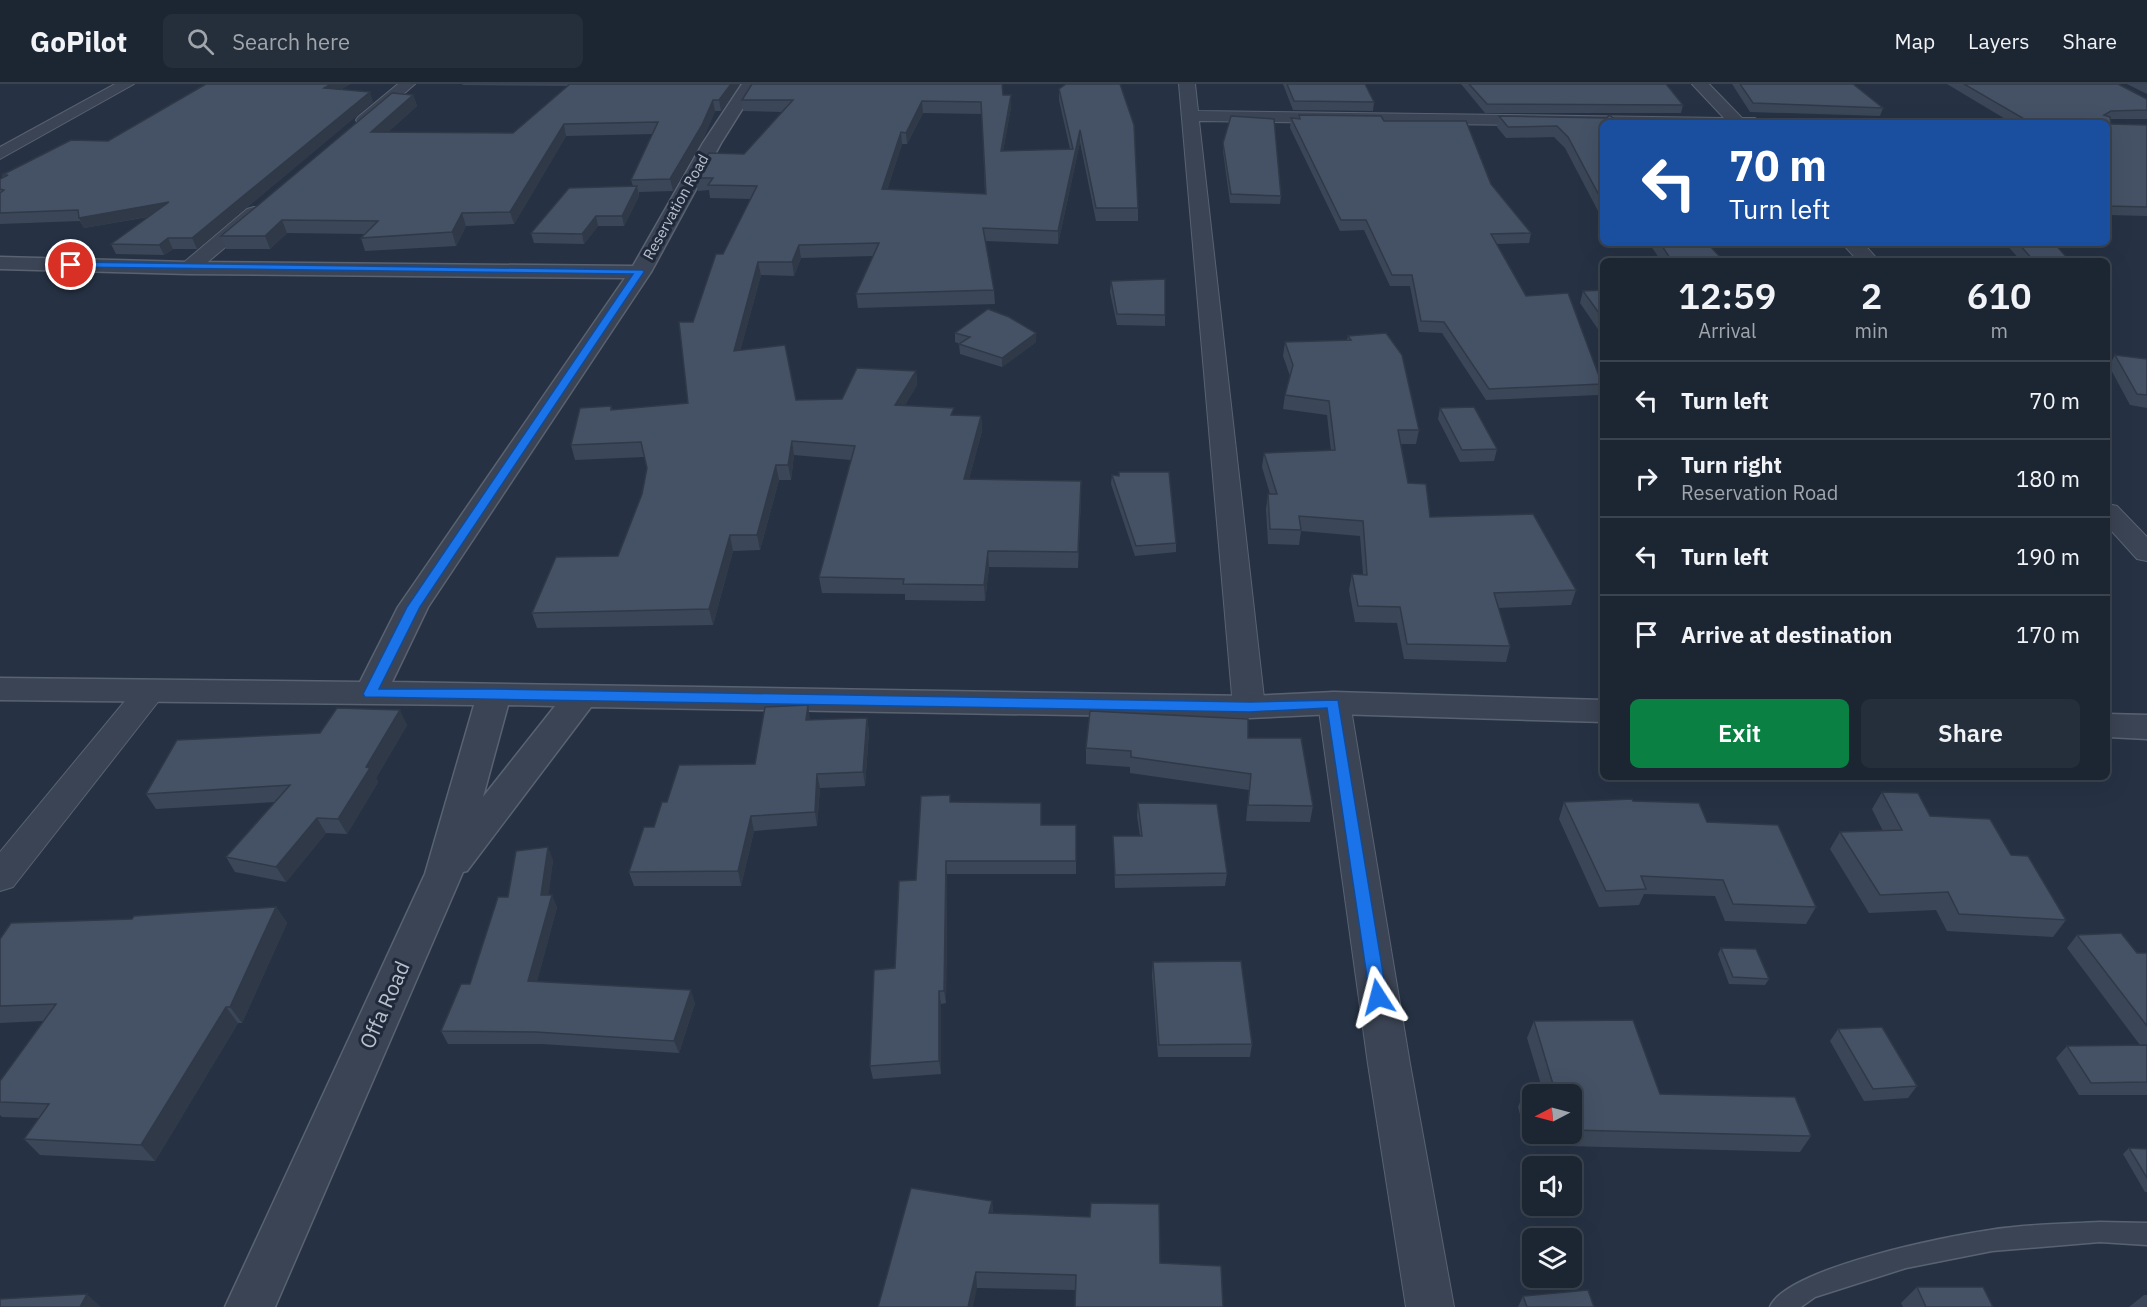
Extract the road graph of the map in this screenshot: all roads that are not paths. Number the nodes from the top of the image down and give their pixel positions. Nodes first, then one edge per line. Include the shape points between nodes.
1 (126, 84) edge
2 (408, 84) edge
3 (1187, 84) edge
4 (1700, 84) edge
5 (752, 88) edge
6 (1191, 116) junction
7 (1735, 120) edge
8 (1600, 121) edge
9 (350, 132) edge
10 (0, 154) edge
11 (269, 200) edge
12 (1855, 246) edge
13 (1866, 258) edge
14 (0, 263) edge
15 (189, 268) junction
16 (640, 272) junction
17 (2110, 514) edge
18 (2147, 553) edge
19 (0, 688) edge
20 (150, 691) junction
21 (370, 694) junction
22 (494, 694) junction
23 (581, 696) junction
24 (1334, 703) junction
25 (1250, 707) junction
26 (1600, 711) edge
27 (2110, 726) edge
28 (2147, 727) edge
29 (444, 874) junction
30 (0, 877) edge
31 (2147, 1234) edge
32 (250, 1307) edge
33 (1430, 1307) edge
34 (1781, 1307) edge

1 - 10 street
2 - 9 street
3 - 6 street
4 - 7 street
5 - 16 street, Reservation Road via 712,143
6 - 8 street
6 - 25 street
11 - 15 street
12 - 13 street
14 - 15 street
15 - 16 street
16 - 21 street, Reservation Road via 413,607
17 - 18 street
19 - 20 street
20 - 21 street
20 - 30 street
21 - 22 street
22 - 23 street
22 - 29 street, Offa Road
23 - 25 street
23 - 29 street
24 - 25 street
24 - 26 street
24 - 33 street
27 - 28 street
29 - 32 street, Offa Road
31 - 34 lane via 2100,1232 1981,1242 1906,1257 1809,1288

